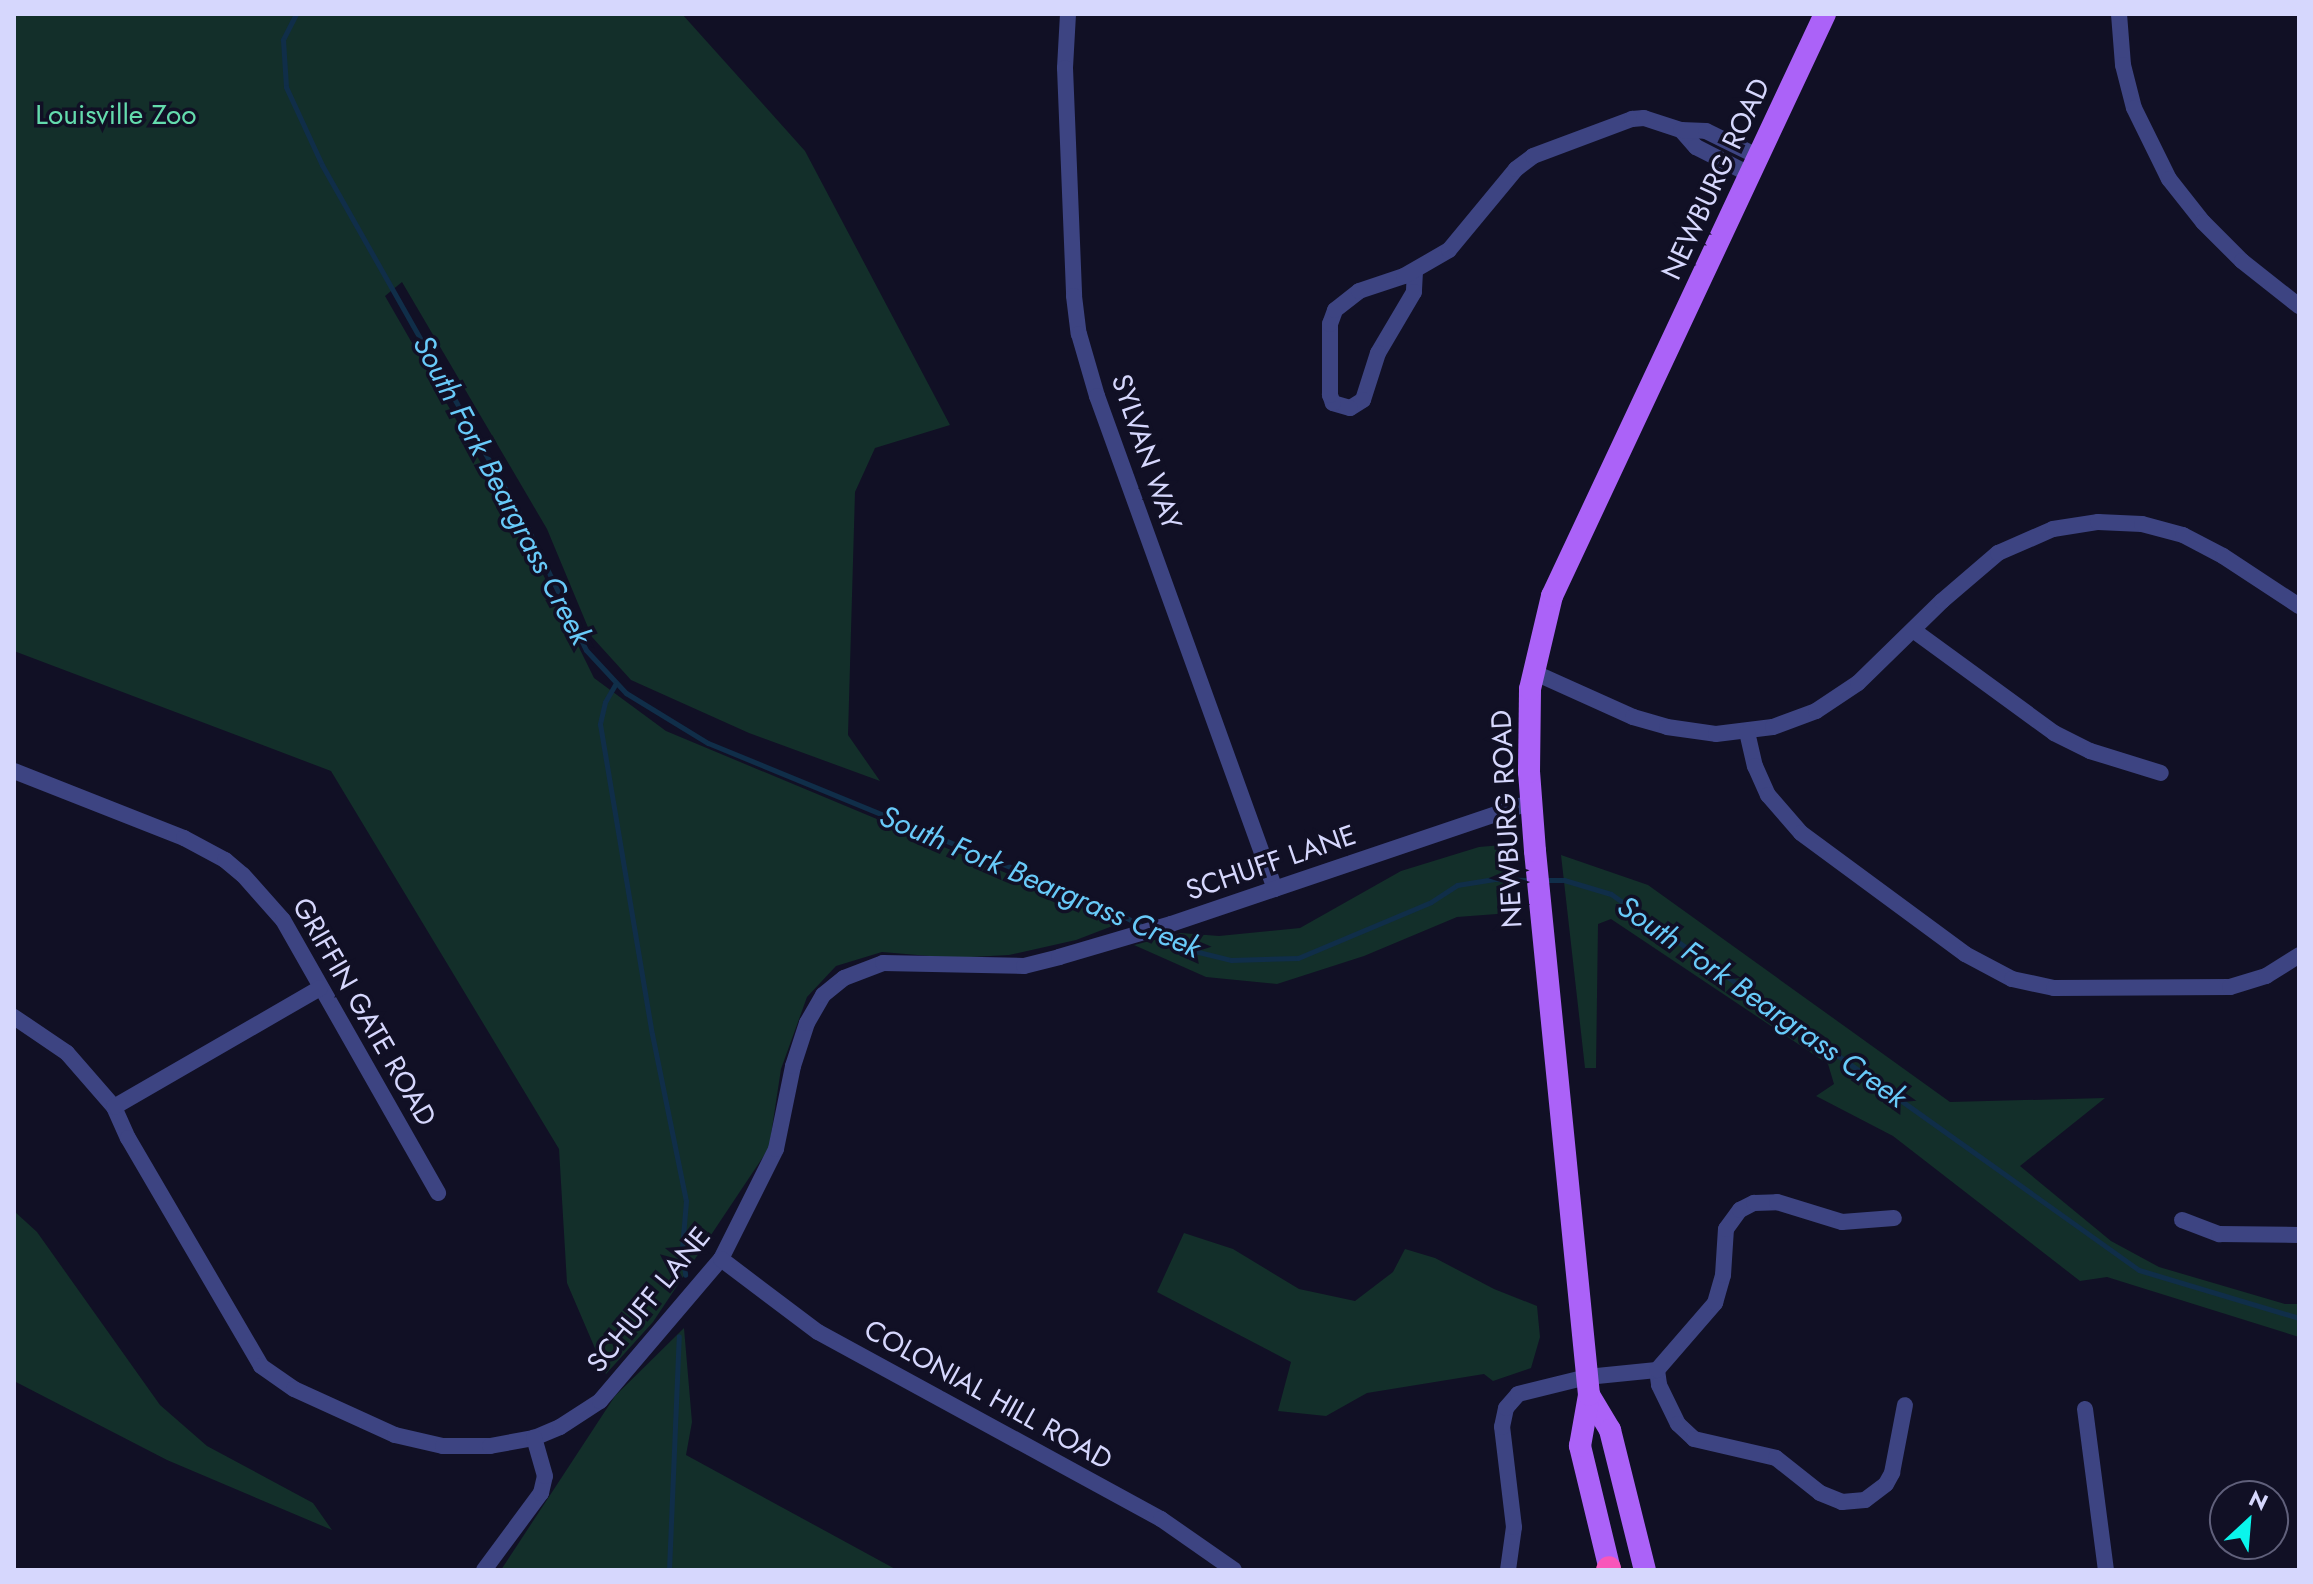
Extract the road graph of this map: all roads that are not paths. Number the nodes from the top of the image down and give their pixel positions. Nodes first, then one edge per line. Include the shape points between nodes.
1 (1068, 14) edge
2 (1825, 14) edge
3 (2119, 14) edge
4 (1755, 166) junction
5 (1415, 271) junction
6 (2299, 306) edge
7 (2299, 606) edge
8 (1913, 630) junction
9 (1533, 672) junction
10 (1747, 732) junction
11 (14, 771) edge
12 (2161, 773) dead end
13 (1532, 802) junction
14 (1275, 889) junction
15 (2299, 955) edge
16 (320, 988) junction
17 (14, 1017) edge
18 (114, 1107) junction
19 (438, 1193) dead end
20 (1894, 1218) dead end
21 (2182, 1220) dead end
22 (2299, 1235) edge
23 (721, 1259) junction
24 (1657, 1370) junction
25 (1588, 1386) junction
26 (1905, 1405) dead end
27 (2085, 1409) dead end
28 (534, 1438) junction
29 (1609, 1569) edge
30 (484, 1570) edge
31 (1234, 1570) edge
32 (1508, 1570) edge
33 (1645, 1570) edge
34 (2106, 1570) edge

1 - 14 street, SYLVAN WAY via 1065,68 1079,334
2 - 4 main road, NEWBURG ROAD
3 - 6 street via 2123,65 2134,108 2169,179 2242,261
4 - 5 street via 1706,131 1632,119 1533,156 1516,169 1449,250
4 - 9 main road, NEWBURG ROAD via 1552,596
5 - 5 street via 1359,291 1335,310 1330,324 1330,395 1339,407 1350,408 1363,400 1378,353 1414,292
7 - 8 street via 2183,535 2142,524 2098,522 2053,529 2007,548
8 - 10 street via 1832,701 1800,717
8 - 12 street via 2054,733 2090,751
9 - 10 street via 1667,727
9 - 13 main road, NEWBURG ROAD via 1528,721
10 - 15 street via 1768,795 1801,833 1965,954 2012,979 2054,988 2230,987 2266,976
11 - 16 street, GRIFFIN GATE ROAD via 184,838 225,860 283,920
13 - 14 street, SCHUFF LANE
13 - 25 main road, NEWBURG ROAD
14 - 23 street, SCHUFF LANE via 1024,966 883,963 855,971 832,986 807,1023 776,1149
16 - 18 street
16 - 19 street, GRIFFIN GATE ROAD
17 - 18 street, SCHUFF LANE via 67,1053
18 - 28 street, SCHUFF LANE via 254,1355 279,1380 376,1428 419,1442 470,1448
20 - 24 street via 1842,1222 1766,1201 1740,1210 1723,1240 1723,1275 1715,1303
21 - 22 street via 2219,1234
23 - 28 street, SCHUFF LANE via 600,1401
23 - 31 street, COLONIAL HILL ROAD via 818,1332 1161,1519
24 - 25 street
24 - 26 street via 1678,1424 1694,1439 1776,1458 1820,1493 1842,1502 1865,1500 1886,1484
25 - 29 main road, NEWBURG ROAD via 1580,1446
25 - 32 street via 1528,1389 1506,1408 1502,1427 1514,1527
25 - 33 main road, NEWBURG ROAD via 1610,1430
27 - 34 street
28 - 30 street via 545,1476 541,1493

